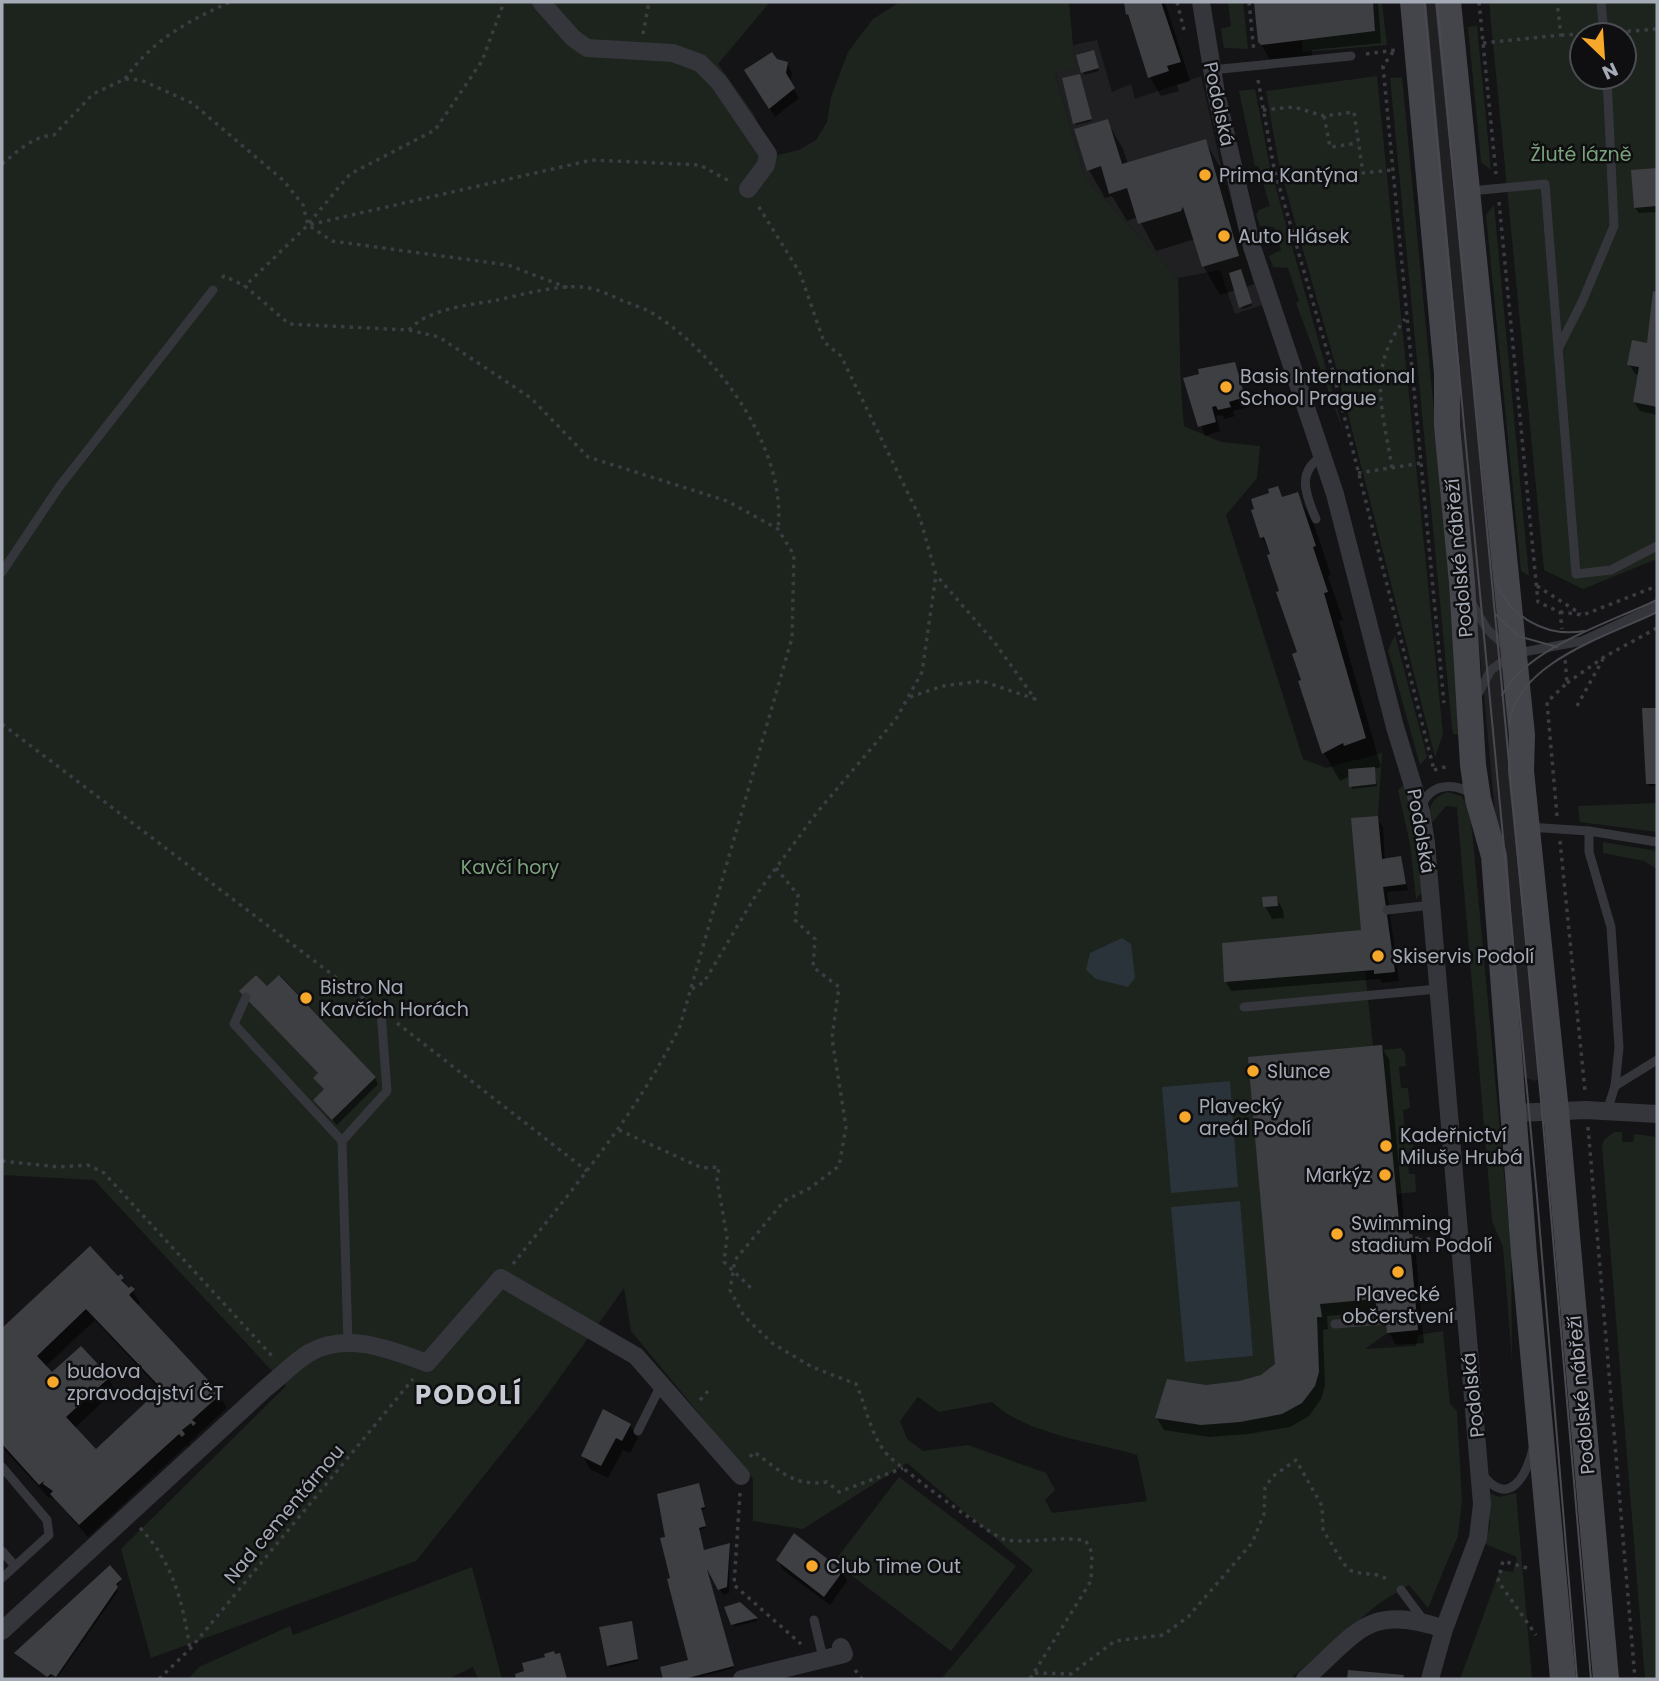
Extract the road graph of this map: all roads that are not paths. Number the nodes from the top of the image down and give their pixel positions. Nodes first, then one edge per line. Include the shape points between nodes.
1 (541, 2) edge
2 (1201, 2) edge
3 (1413, 2) edge
4 (1448, 2) edge
5 (1601, 2) edge
6 (1603, 21) edge
7 (1351, 56) road end
8 (1211, 69) junction
9 (1608, 91) edge
10 (748, 189) road end
11 (1466, 191) junction
12 (213, 290) dead end
13 (1558, 349) junction
14 (1322, 457) junction
15 (1316, 519) dead end
16 (1657, 546) edge
17 (2, 572) edge
18 (1462, 582) junction
19 (1657, 606) edge
20 (1513, 653) junction
21 (1471, 712) junction
22 (1478, 799) junction
23 (1420, 812) junction
24 (1526, 827) junction
25 (1589, 831) junction
26 (1657, 842) edge
27 (1432, 905) junction
28 (1387, 910) dead end
29 (1438, 989) junction
30 (246, 998) dead end
31 (1244, 1007) dead end
32 (382, 1012) road end
33 (1657, 1060) edge
34 (1615, 1086) junction
35 (1556, 1111) junction
36 (1607, 1111) junction
37 (1516, 1113) junction
38 (1657, 1114) edge
39 (342, 1141) junction
40 (1465, 1315) junction
41 (1416, 1318) dead end
42 (1386, 1320) dead end
43 (1335, 1324) dead end
44 (348, 1343) junction
45 (661, 1385) junction
46 (1539, 1427) junction
47 (638, 1431) dead end
48 (2, 1468) edge
49 (1481, 1473) junction
50 (739, 1474) road end
51 (2, 1551) edge
52 (15, 1566) junction
53 (2, 1578) edge
54 (1401, 1590) road end
55 (814, 1620) dead end
56 (1425, 1623) junction
57 (1444, 1629) junction
58 (2, 1631) edge
59 (841, 1647) dead end
60 (821, 1659) junction
61 (742, 1679) edge
62 (1304, 1679) edge
63 (1430, 1679) edge
64 (1563, 1679) edge
65 (1606, 1679) edge

1 - 10 street via 556,22 587,48 673,52 707,69 768,154 766,166
2 - 8 street, Podolská
3 - 18 main road, Podolské nábřeží
4 - 11 main road, Podolské nábřeží
5 - 6 lane
7 - 8 lane
8 - 14 street, Podolská via 1252,247
9 - 13 lane via 1614,226
11 - 13 lane via 1545,184
11 - 20 main road, Podolské nábřeží
12 - 17 lane via 60,488
13 - 16 lane via 1576,574 1611,570
14 - 15 lane via 1311,463 1305,475 1305,494
14 - 23 street, Podolská
18 - 20 lane via 1488,629
18 - 21 main road, Podolské nábřeží
19 - 20 lane via 1582,641
20 - 21 lane via 1482,681
20 - 24 main road, Podolské nábřeží
21 - 22 main road, Podolské nábřeží
22 - 23 lane via 1458,786 1445,786 1425,798
22 - 37 main road, Podolské nábřeží via 1494,856
23 - 27 street, Podolská
24 - 25 lane
24 - 35 main road, Podolské nábřeží
25 - 26 lane
25 - 34 lane via 1588,852 1611,927 1619,1046
27 - 28 lane
27 - 29 street, Podolská
29 - 31 lane
29 - 40 street, Podolská
30 - 39 lane via 233,1024
32 - 39 lane via 387,1091
33 - 34 lane
34 - 36 lane
35 - 36 street via 1586,1101
35 - 37 street
35 - 65 main road, Podolské nábřeží
36 - 38 street
37 - 46 main road, Podolské nábřeží
39 - 44 lane
40 - 41 lane
40 - 49 street, Podolská
42 - 43 lane
44 - 45 street via 380,1346 427,1363 501,1278 636,1356
44 - 58 street via 310,1352 286,1371
45 - 47 lane
45 - 50 street
46 - 49 lane via 1518,1484 1501,1489
46 - 64 main road, Podolské nábřeží
48 - 52 lane via 47,1520 49,1535
49 - 57 street, Podolská via 1480,1527
51 - 52 lane
52 - 53 lane
54 - 56 lane
55 - 60 lane
56 - 57 street
56 - 62 street via 1396,1618 1371,1622
57 - 63 street, Podolská
59 - 60 street via 844,1654
60 - 61 street

